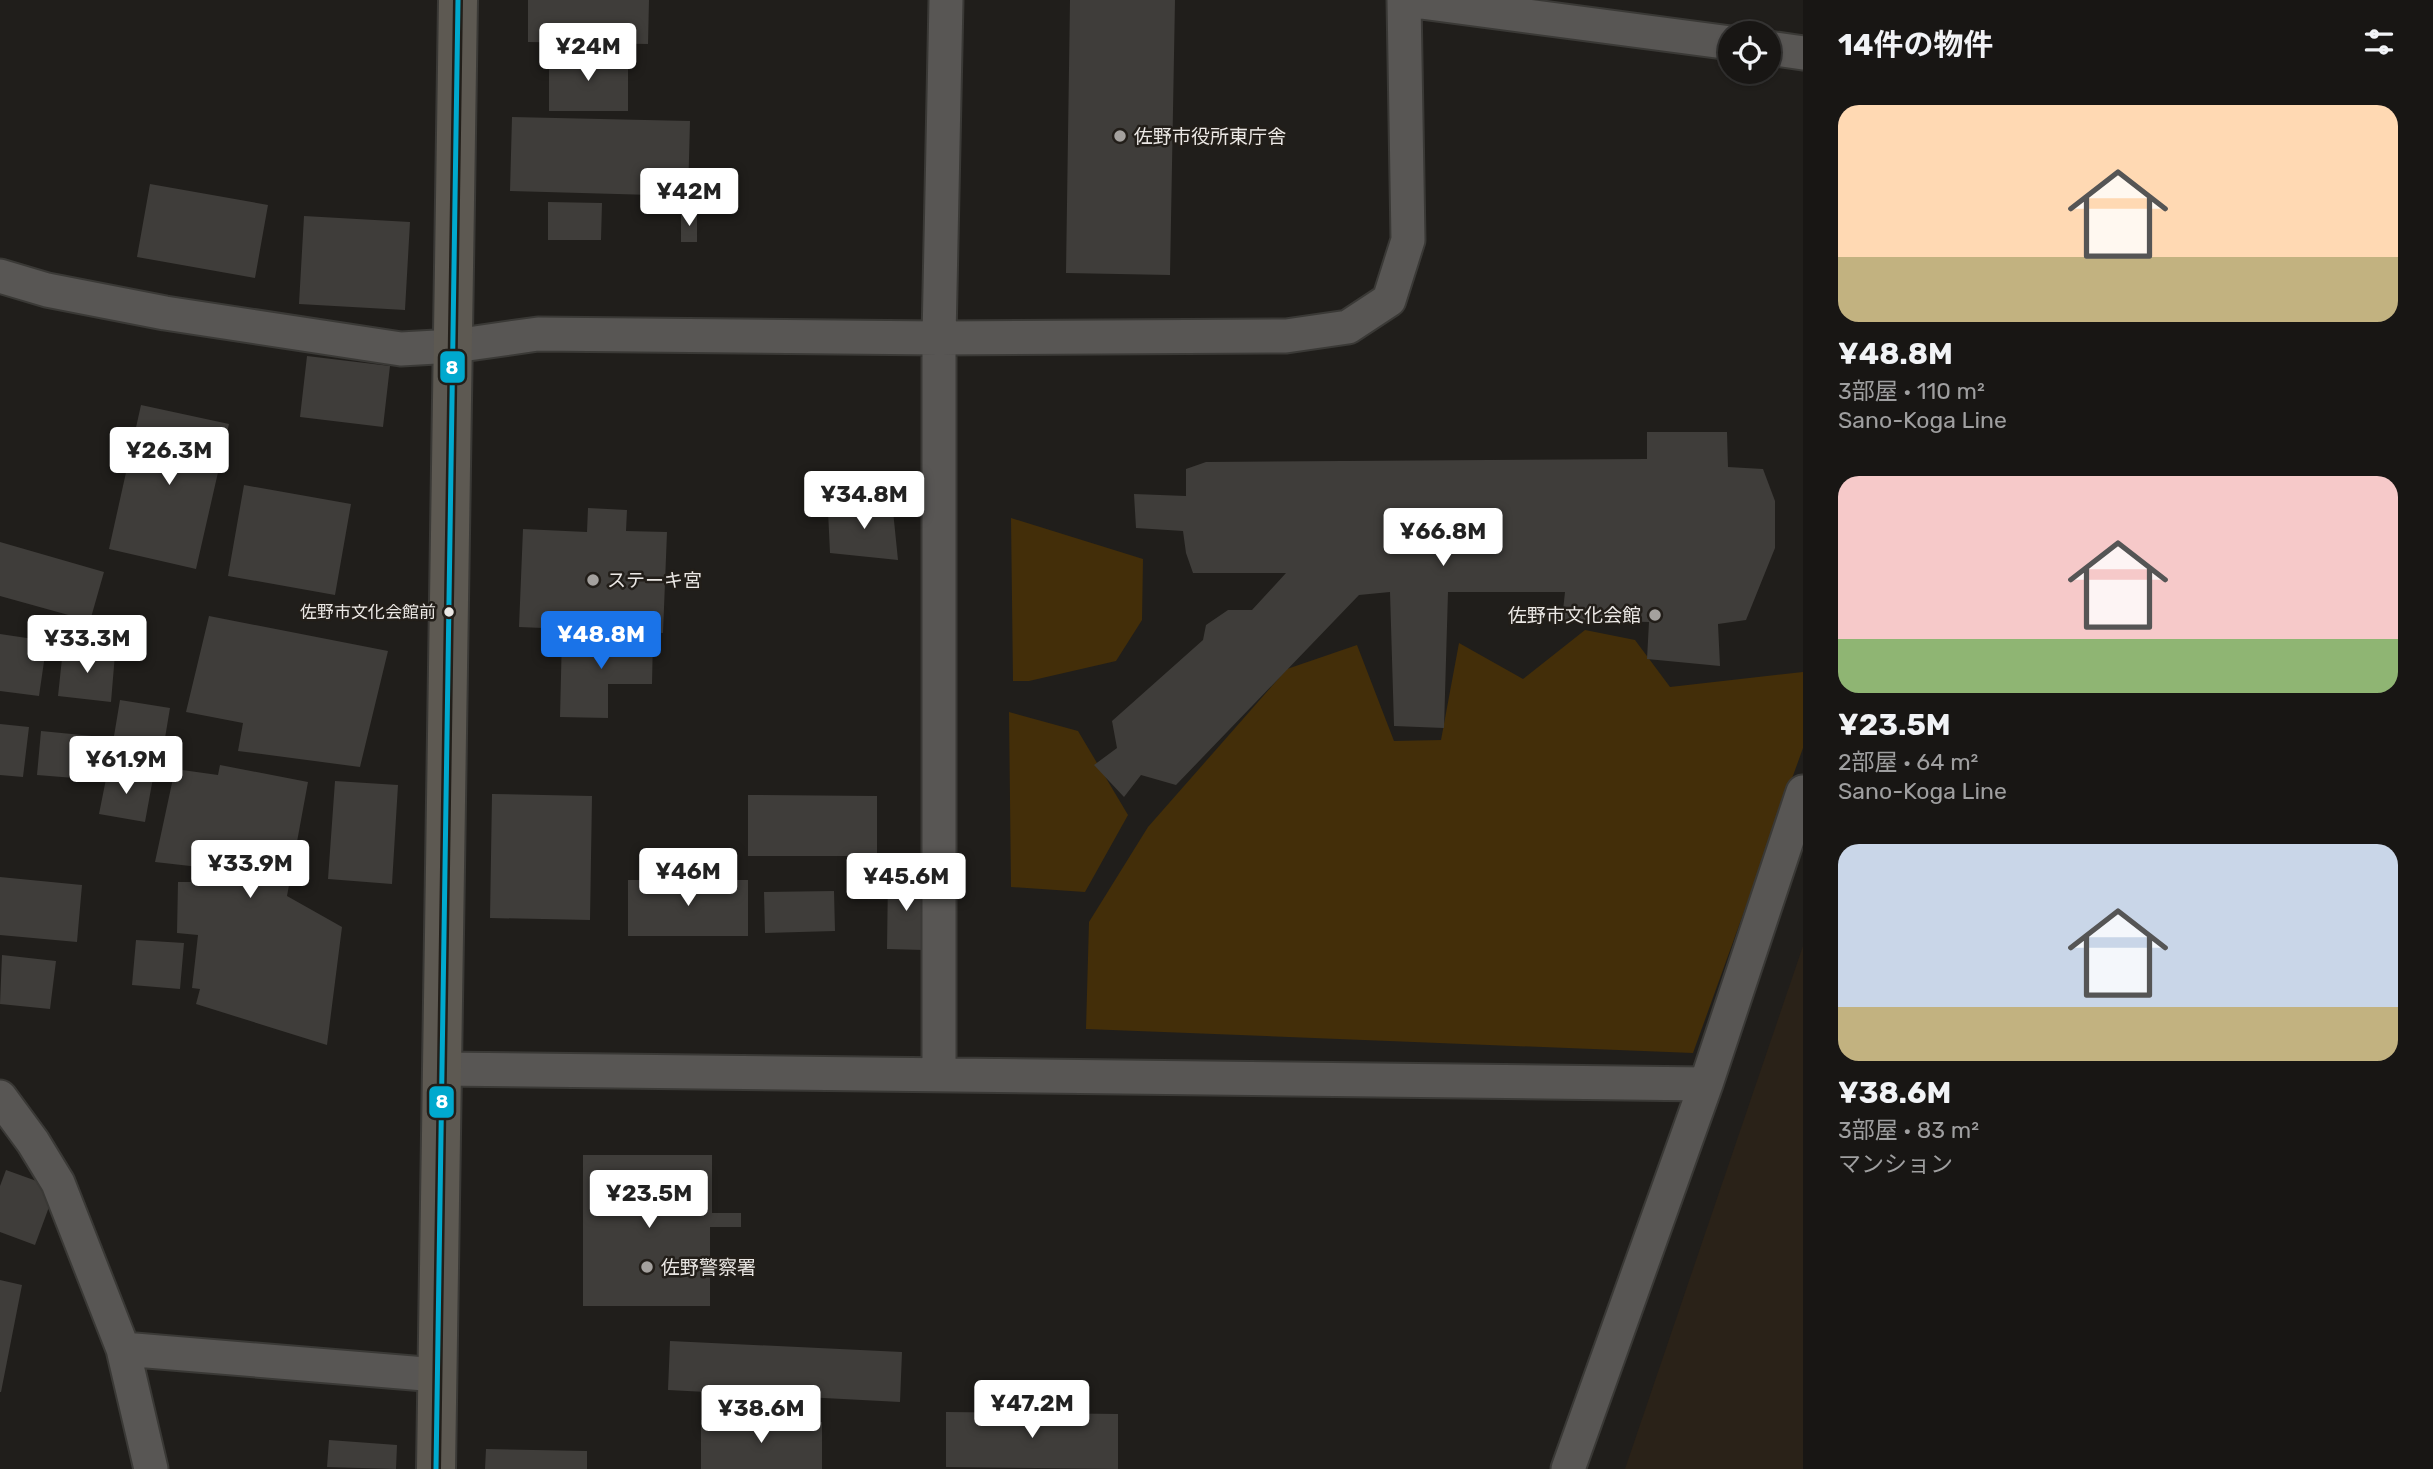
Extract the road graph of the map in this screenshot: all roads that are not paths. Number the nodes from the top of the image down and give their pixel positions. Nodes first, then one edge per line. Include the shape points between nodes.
1 (458, 0) edge
2 (946, 0) edge
3 (1405, 0) edge
4 (1718, 41) edge
5 (1781, 50) edge
6 (1803, 53) edge
7 (0, 276) edge
8 (939, 338) junction
9 (454, 346) junction
10 (1803, 792) edge
11 (441, 1069) junction
12 (939, 1073) junction
13 (1706, 1084) junction
14 (0, 1097) edge
15 (122, 1349) junction
16 (437, 1375) junction
17 (151, 1469) edge
18 (436, 1469) edge
19 (1568, 1469) edge

1 - 9 main road
2 - 8 street
3 - 4 street
3 - 8 street via 1408,240 1389,300 1349,327 1286,336
5 - 6 street
7 - 9 street via 165,313 388,347
8 - 9 street via 550,333
8 - 12 street
9 - 11 main road
10 - 13 street
11 - 12 street
11 - 16 main road
12 - 13 street
13 - 19 street
14 - 15 street via 58,1183
15 - 16 street
15 - 17 street
16 - 18 main road

